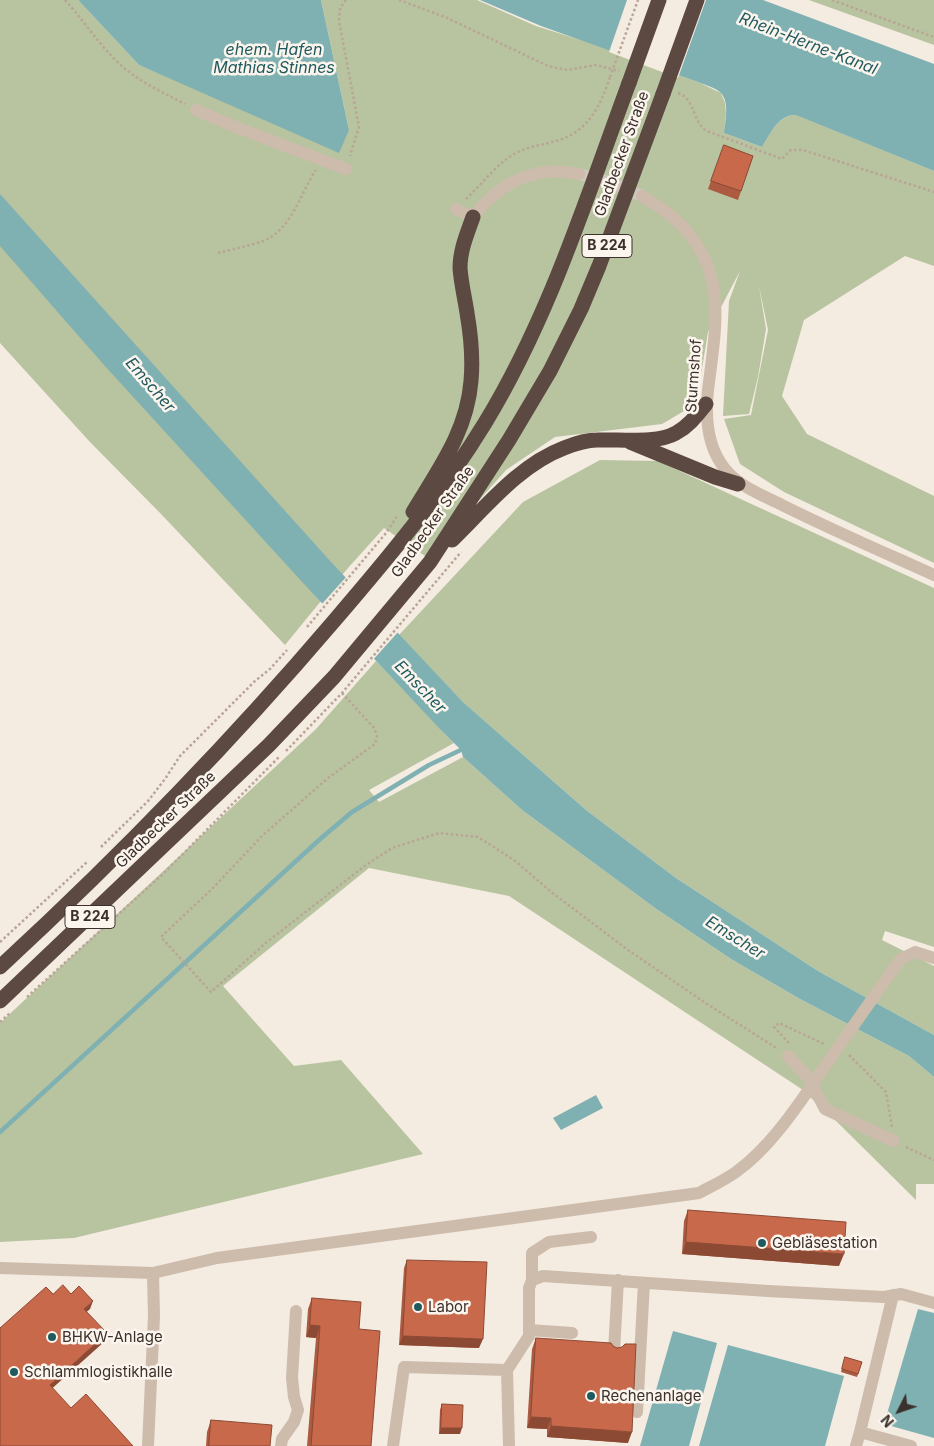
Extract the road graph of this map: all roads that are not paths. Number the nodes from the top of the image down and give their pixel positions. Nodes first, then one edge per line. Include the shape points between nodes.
1 (659, 0) edge
2 (697, 0) edge
3 (196, 110) road end
4 (346, 169) road end
5 (579, 174) tunnel mouth
6 (642, 196) tunnel mouth
7 (456, 209) road end
8 (473, 217) junction
9 (706, 404) junction
10 (626, 440) junction
11 (738, 484) junction
12 (430, 562) junction
13 (378, 569) junction
14 (934, 575) edge
15 (934, 958) edge
16 (0, 967) edge
17 (0, 1001) edge
18 (788, 1056) road end
19 (812, 1084) junction
20 (894, 1141) road end
21 (591, 1237) dead end
22 (0, 1268) edge
23 (153, 1273) junction
24 (532, 1280) junction
25 (618, 1280) junction
26 (644, 1282) junction
27 (893, 1295) junction
28 (934, 1303) edge
29 (296, 1311) dead end
30 (529, 1330) junction
31 (572, 1333) dead end
32 (614, 1351) edge
33 (507, 1370) junction
34 (637, 1412) dead end
35 (860, 1432) junction
36 (148, 1446) edge
37 (281, 1446) edge
38 (393, 1446) edge
39 (509, 1446) edge
40 (856, 1446) edge
41 (911, 1446) edge

1 - 13 highway, Gladbecker Straße / B 224, bridge via 625,78 569,245 523,354 453,473
2 - 12 highway, Gladbecker Straße / B 224, bridge via 668,93 581,309 539,392
3 - 4 street
5 - 8 street via 549,171 521,178 494,194
6 - 9 street, Sturmshof via 689,233 711,273 716,300
7 - 8 street
8 - 13 highway via 463,243 460,268 472,356 466,409 456,440 439,472
9 - 10 highway via 687,426 675,434 661,439
9 - 11 street, Sturmshof via 713,450
10 - 11 highway
10 - 12 highway via 581,442 537,462 490,502
11 - 14 street, Sturmshof
12 - 17 highway, Gladbecker Straße / B 224 via 334,677 269,744
13 - 16 highway, Gladbecker Straße / B 224 via 242,725 128,844
15 - 19 street, bridge via 915,952 902,959
18 - 19 street
19 - 20 street via 825,1109
19 - 23 street via 758,1154 736,1172 699,1193 217,1258
21 - 24 street via 549,1242 532,1253
22 - 23 street
23 - 36 street
24 - 25 street via 543,1276
24 - 30 street via 529,1288
25 - 26 street
25 - 32 street
26 - 27 street
26 - 34 street
27 - 28 street via 901,1294
27 - 35 street
29 - 37 street via 292,1378 298,1410
30 - 31 street
30 - 33 street via 529,1336
33 - 38 street via 404,1367
33 - 39 street
35 - 40 street
35 - 41 street

